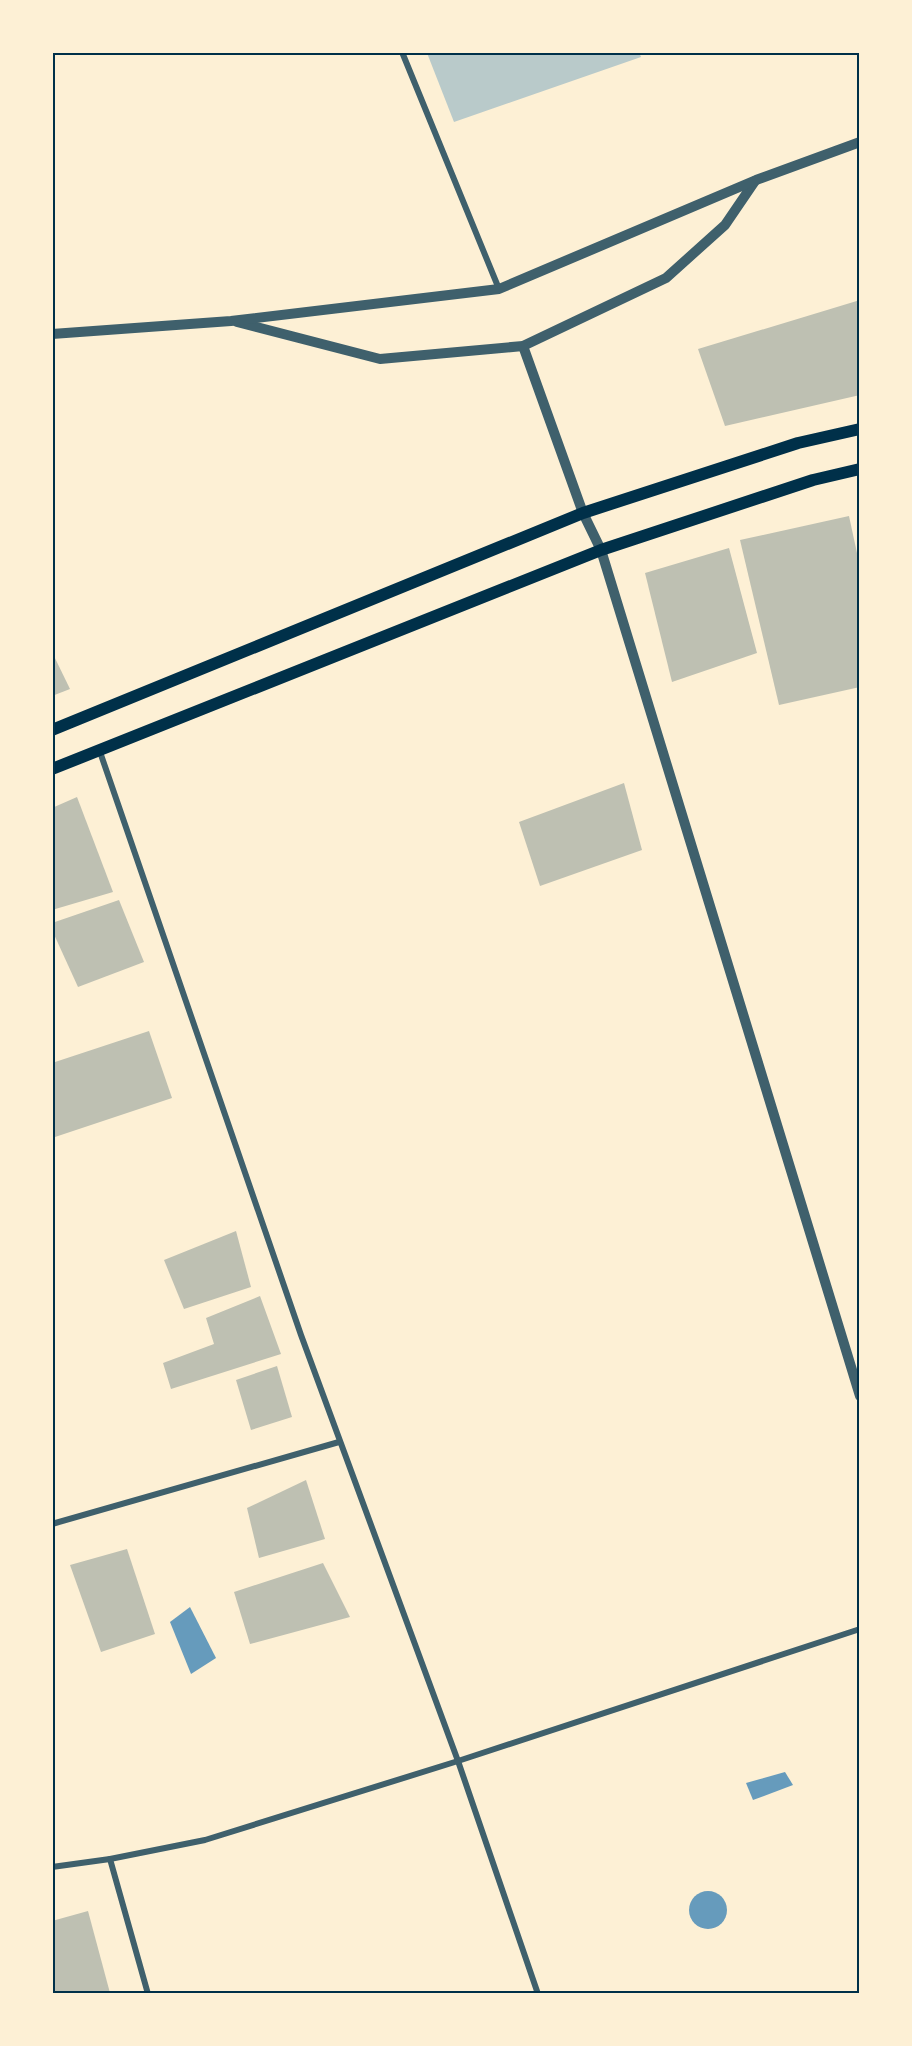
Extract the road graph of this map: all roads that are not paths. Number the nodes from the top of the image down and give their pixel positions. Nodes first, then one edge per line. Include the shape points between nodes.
1 (402, 52) edge
2 (860, 142) edge
3 (756, 180) junction
4 (499, 289) junction
5 (231, 321) junction
6 (52, 334) edge
7 (523, 346) junction
8 (860, 429) edge
9 (860, 469) edge
10 (583, 513) junction
11 (601, 550) junction
12 (52, 730) edge
13 (99, 748) junction
14 (52, 769) edge
15 (860, 1396) edge
16 (339, 1442) junction
17 (52, 1524) edge
18 (860, 1629) edge
19 (458, 1761) junction
20 (110, 1859) junction
21 (52, 1867) edge
22 (148, 1994) edge
23 (538, 1994) edge

1 - 4 street
2 - 3 street
3 - 4 street
3 - 7 street via 725,225 666,278
4 - 5 street
5 - 6 street
5 - 7 street via 380,358
7 - 10 street
8 - 10 main road via 798,443
9 - 11 main road via 813,480
10 - 11 street
10 - 12 main road
11 - 13 main road
11 - 15 street
13 - 14 main road
13 - 16 street
16 - 17 street
16 - 19 street
18 - 19 street
19 - 20 street via 205,1840
19 - 23 street
20 - 21 street
20 - 22 street

